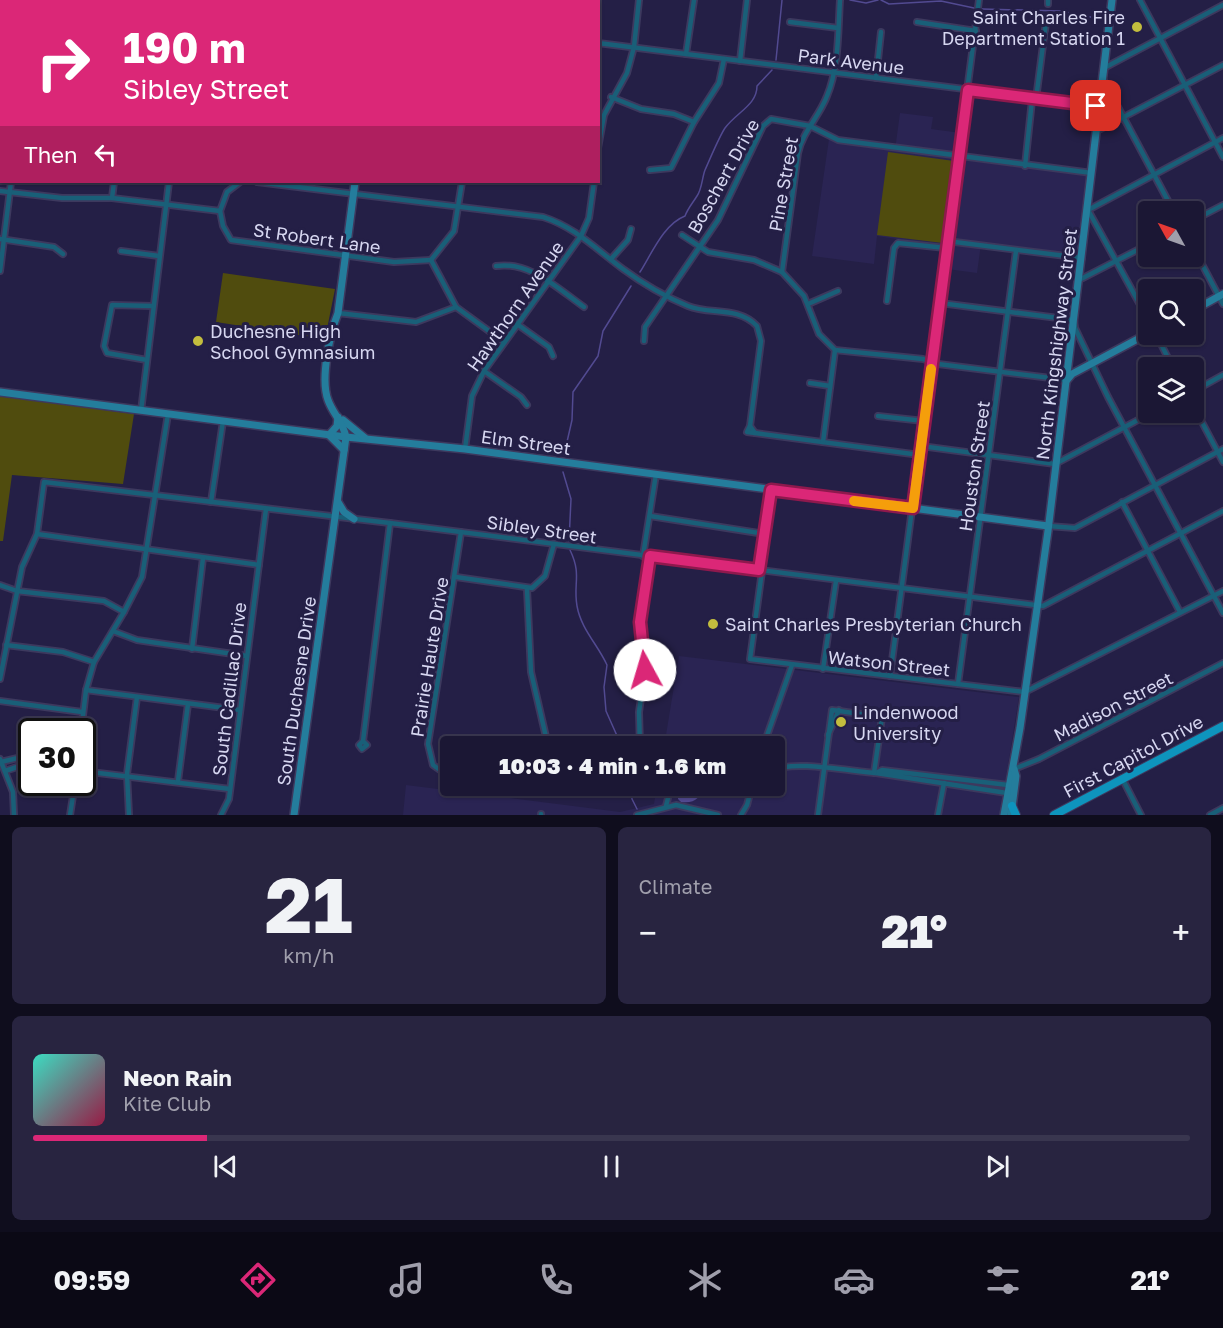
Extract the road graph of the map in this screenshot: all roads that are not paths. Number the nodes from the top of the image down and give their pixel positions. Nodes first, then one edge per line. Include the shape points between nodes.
1 (639, 0) edge
2 (694, 0) edge
3 (747, 0) edge
4 (840, 0) edge
5 (979, 0) edge
6 (1112, 0) edge
7 (1140, 0) edge
8 (1221, 6) edge
9 (1223, 14) edge
10 (790, 22) dead end
11 (917, 22) dead end
12 (1046, 22) dead end
13 (838, 28) junction
14 (976, 31) junction
15 (881, 32) dead end
16 (1159, 38) junction
17 (600, 43) edge
18 (634, 47) junction
19 (686, 54) junction
20 (724, 59) junction
21 (740, 62) junction
22 (1223, 65) edge
23 (1104, 68) junction
24 (833, 73) junction
25 (876, 78) junction
26 (1103, 79) junction
27 (1184, 85) junction
28 (968, 90) junction
29 (611, 97) junction
30 (1034, 99) junction
31 (1100, 106) junction
32 (1124, 117) junction
33 (694, 122) junction
34 (810, 126) junction
35 (1097, 131) junction
36 (600, 137) edge
37 (1223, 138) edge
38 (1215, 142) junction
39 (960, 156) junction
40 (1223, 157) edge
41 (1025, 166) junction
42 (650, 170) dead end
43 (1092, 173) junction
44 (1155, 174) junction
45 (11, 183) edge
46 (114, 183) edge
47 (169, 183) edge
48 (239, 183) edge
49 (266, 183) edge
50 (355, 183) edge
51 (462, 183) edge
52 (594, 183) edge
53 (0, 191) edge
54 (10, 192) junction
55 (353, 193) junction
56 (112, 198) junction
57 (1168, 201) edge
58 (166, 203) junction
59 (1223, 205) edge
60 (459, 206) junction
61 (1088, 210) junction
62 (220, 211) junction
63 (1204, 215) edge
64 (631, 229) dead end
65 (682, 235) dead end
66 (581, 236) junction
67 (2, 239) edge
68 (947, 241) junction
69 (698, 248) junction
70 (946, 248) junction
71 (1138, 250) edge
72 (121, 251) dead end
73 (1016, 251) junction
74 (63, 254) dead end
75 (159, 255) junction
76 (345, 255) junction
77 (1082, 258) junction
78 (611, 259) junction
79 (431, 260) junction
80 (1117, 260) junction
81 (496, 266) dead end
82 (1204, 266) edge
83 (0, 271) edge
84 (782, 272) junction
85 (1080, 280) junction
86 (547, 282) junction
87 (838, 291) dead end
88 (667, 295) junction
89 (1222, 298) edge
90 (1138, 300) edge
91 (887, 301) dead end
92 (940, 303) junction
93 (808, 304) junction
94 (153, 306) junction
95 (1204, 306) edge
96 (456, 307) junction
97 (584, 307) dead end
98 (338, 313) junction
99 (1008, 313) junction
100 (1074, 320) junction
101 (517, 324) junction
102 (1138, 339) edge
103 (644, 341) dead end
104 (504, 342) junction
105 (835, 350) junction
106 (553, 356) dead end
107 (147, 360) junction
108 (932, 361) junction
109 (1093, 363) junction
110 (484, 371) junction
111 (1000, 371) junction
112 (1223, 375) edge
113 (1067, 380) junction
114 (810, 383) dead end
115 (1204, 385) edge
116 (830, 386) junction
117 (0, 392) edge
118 (526, 405) dead end
119 (141, 411) junction
120 (168, 414) junction
121 (338, 416) junction
122 (878, 416) dead end
123 (1138, 420) edge
124 (223, 421) junction
125 (924, 421) junction
126 (1204, 423) edge
127 (1125, 427) junction
128 (329, 435) junction
129 (346, 437) junction
130 (364, 439) junction
131 (823, 442) junction
132 (921, 446) junction
133 (465, 449) junction
134 (344, 450) junction
135 (1220, 450) edge
136 (920, 455) junction
137 (990, 456) junction
138 (1223, 462) edge
139 (1056, 464) junction
140 (656, 474) junction
141 (1156, 485) junction
142 (771, 490) junction
143 (155, 495) junction
144 (211, 502) junction
145 (338, 502) junction
146 (1122, 502) junction
147 (913, 508) junction
148 (266, 509) junction
149 (1223, 511) edge
150 (650, 516) junction
151 (336, 517) junction
152 (354, 519) junction
153 (982, 519) junction
154 (390, 523) junction
155 (1030, 524) junction
156 (1048, 526) junction
157 (461, 532) junction
158 (37, 534) junction
159 (765, 534) junction
160 (1181, 534) junction
161 (1046, 540) junction
162 (554, 544) junction
163 (147, 550) junction
164 (1148, 551) junction
165 (643, 556) junction
166 (650, 556) junction
167 (203, 558) junction
168 (259, 565) junction
169 (761, 571) junction
170 (456, 577) junction
171 (836, 581) junction
172 (0, 585) edge
173 (902, 588) junction
174 (527, 589) junction
175 (17, 591) junction
176 (1223, 591) edge
177 (1214, 596) junction
178 (969, 597) junction
179 (1037, 606) junction
180 (124, 612) junction
181 (1180, 612) junction
182 (1223, 613) edge
183 (113, 631) junction
184 (6, 645) junction
185 (192, 648) junction
186 (247, 656) junction
187 (94, 662) junction
188 (1223, 663) edge
189 (792, 665) junction
190 (823, 669) junction
191 (890, 676) junction
192 (0, 679) edge
193 (958, 684) junction
194 (86, 690) junction
195 (1025, 692) junction
196 (137, 698) junction
197 (0, 701) edge
198 (188, 704) junction
199 (240, 710) junction
200 (82, 712) junction
201 (82, 718) edge
202 (1223, 726) edge
203 (546, 736) edge
204 (640, 736) edge
205 (767, 736) edge
206 (363, 741) dead end
207 (1, 761) edge
208 (785, 766) edge
209 (823, 768) junction
210 (1014, 769) junction
211 (440, 770) edge
212 (5, 771) junction
213 (96, 772) edge
214 (875, 773) junction
215 (127, 774) junction
216 (1122, 778) junction
217 (178, 781) junction
218 (944, 783) junction
219 (230, 789) junction
220 (1008, 789) junction
221 (73, 796) edge
222 (668, 796) edge
223 (750, 796) edge
224 (1011, 806) junction
225 (664, 808) junction
226 (1223, 808) edge
227 (1053, 814) edge
228 (14, 815) edge
229 (70, 815) edge
230 (129, 815) edge
231 (221, 815) edge
232 (294, 815) edge
233 (637, 815) edge
234 (718, 815) edge
235 (741, 815) edge
236 (818, 815) edge
237 (938, 815) edge
238 (1004, 815) edge
239 (1011, 815) edge
240 (1016, 815) edge
241 (1141, 815) edge
242 (1210, 815) edge

1 - 18 street
2 - 19 street
3 - 21 street
4 - 13 street, Pine Street
5 - 14 street
6 - 23 main road, North Kingshighway Street
7 - 16 street
8 - 9 street
8 - 16 street
10 - 13 street
11 - 14 street
12 - 30 street
13 - 24 street, Pine Street
14 - 28 street
15 - 25 street
16 - 23 street
16 - 27 street
17 - 18 street, Park Avenue
18 - 19 street, Park Avenue
18 - 29 street via 627,73
19 - 20 street, Park Avenue
20 - 21 street, Park Avenue
20 - 33 street via 719,83
21 - 24 street, Park Avenue
22 - 27 street
23 - 26 main road, North Kingshighway Street
24 - 25 street, Park Avenue
24 - 34 street, Pine Street via 827,96
25 - 28 street, Park Avenue
26 - 31 main road, North Kingshighway Street
26 - 32 street
27 - 32 street
27 - 38 street
28 - 30 street, Park Avenue
28 - 39 street
29 - 33 street
29 - 36 street
30 - 31 street, Park Avenue
30 - 41 street
31 - 35 main road, North Kingshighway Street
32 - 35 street
32 - 44 street
33 - 42 street via 671,168
34 - 39 street via 838,140
34 - 69 street, Boschert Drive via 776,119 765,122 718,220
34 - 84 street, Pine Street via 802,136 798,153
35 - 43 main road, North Kingshighway Street
37 - 38 street
38 - 40 street
38 - 44 street
39 - 41 street
39 - 68 street
41 - 43 street
43 - 61 main road, North Kingshighway Street
44 - 57 street
44 - 61 street
45 - 54 street
46 - 56 street
47 - 58 street
48 - 62 street via 226,192
49 - 55 street
50 - 55 main road
51 - 60 street
52 - 66 street, Hawthorn Avenue via 589,219
53 - 54 street
54 - 56 street
54 - 67 street
55 - 60 street
55 - 76 main road
56 - 58 street
58 - 62 street
58 - 75 street
59 - 63 street
60 - 66 street via 543,217
60 - 79 street via 454,231
61 - 77 main road, North Kingshighway Street
61 - 80 street
62 - 76 street, St Robert Lane via 231,240
64 - 78 street via 628,240
65 - 69 street
66 - 78 street
66 - 86 street, Hawthorn Avenue
67 - 74 street via 54,247
67 - 83 street
68 - 70 street
68 - 73 street
69 - 84 street via 754,260
69 - 88 street, Boschert Drive
70 - 91 street via 898,243
70 - 92 street
71 - 80 street
72 - 75 street
73 - 77 street
73 - 99 street, Houston Street
75 - 94 street
76 - 79 street, St Robert Lane via 394,262
76 - 98 main road
77 - 85 main road, North Kingshighway Street
78 - 88 street
79 - 96 street
80 - 85 street
80 - 90 street
81 - 86 street via 509,264 530,270
82 - 89 street
84 - 93 street
85 - 100 main road, North Kingshighway Street
86 - 97 street
86 - 101 street, Hawthorn Avenue
87 - 93 street
88 - 103 street, Boschert Drive via 645,327
88 - 131 street via 694,308 738,314 757,326 761,341 750,426 755,433
89 - 95 main road
92 - 99 street
92 - 108 street
93 - 105 street via 819,334
94 - 107 street
94 - 107 street via 112,305 104,346 107,352
96 - 98 street via 416,322
96 - 104 street
98 - 121 main road via 331,333 325,382 328,401
99 - 100 street
99 - 111 street, Houston Street
100 - 109 street
100 - 113 main road, North Kingshighway Street
101 - 104 street, Hawthorn Avenue
101 - 106 street via 549,347
102 - 109 main road
104 - 110 street, Hawthorn Avenue
105 - 108 street
105 - 116 street
107 - 119 street
108 - 111 street
108 - 125 street
109 - 113 main road
109 - 127 street
110 - 118 street via 521,397
110 - 133 street, Hawthorn Avenue via 472,396
111 - 113 street
111 - 137 street, Houston Street
112 - 115 street
113 - 139 main road, North Kingshighway Street
114 - 116 street
116 - 131 street
117 - 119 main road, Elm Street
119 - 120 main road, Elm Street
120 - 124 main road, Elm Street
120 - 143 street
121 - 128 main road via 337,426
121 - 129 main road
121 - 130 main road
122 - 125 street
123 - 127 street
124 - 128 main road, Elm Street
124 - 144 street
125 - 132 street
126 - 135 street
127 - 139 street
127 - 141 street
128 - 129 main road, Elm Street
128 - 134 main road
129 - 130 main road, Elm Street
129 - 134 main road, South Duchesne Drive
130 - 133 main road, Elm Street
130 - 134 main road
131 - 136 street
132 - 136 street
132 - 137 street
133 - 140 main road, Elm Street
134 - 145 main road, South Duchesne Drive
135 - 138 street
135 - 141 street
136 - 147 street
137 - 139 street
137 - 153 street, Houston Street
139 - 156 main road, North Kingshighway Street
140 - 142 main road, Elm Street
140 - 150 street
141 - 146 street
141 - 160 street
142 - 147 main road, Elm Street
142 - 159 street
143 - 144 street, Sibley Street
143 - 158 street, Sibley Street via 44,482
143 - 163 street
144 - 148 street, Sibley Street
145 - 151 main road, South Duchesne Drive
145 - 152 main road
146 - 156 street via 1074,528
146 - 164 street
147 - 153 main road, Elm Street
147 - 173 street
148 - 151 street, Sibley Street
148 - 168 street, South Cadillac Drive
149 - 160 street
150 - 159 street
150 - 165 street
151 - 152 street, Sibley Street
151 - 232 main road, South Duchesne Drive
152 - 154 street, Sibley Street
153 - 155 main road, Elm Street
153 - 178 street, Houston Street
154 - 157 street, Sibley Street
154 - 206 street
155 - 156 main road, Elm Street
155 - 161 main road
156 - 161 main road, North Kingshighway Street
157 - 162 street, Sibley Street
157 - 170 street, Prairie Haute Drive
158 - 163 street
158 - 175 street via 22,567
159 - 169 street
160 - 164 street
160 - 177 street
161 - 179 main road, North Kingshighway Street
162 - 165 street, Sibley Street
162 - 174 street via 545,576
163 - 167 street
163 - 180 street via 142,577
164 - 179 street
164 - 181 street
165 - 166 street, Sibley Street
166 - 169 street, Sibley Street
166 - 204 street via 640,622 645,670
167 - 168 street
167 - 185 street
168 - 186 street, South Cadillac Drive
169 - 171 street, Sibley Street
169 - 189 street, Watson Street via 750,659
170 - 174 street
170 - 211 street, Prairie Haute Drive via 428,744 433,765
171 - 173 street, Sibley Street
171 - 190 street
172 - 175 street
173 - 178 street, Sibley Street
173 - 191 street
174 - 203 street via 531,672
175 - 180 street via 104,601
175 - 184 street
176 - 177 street
177 - 181 street
177 - 182 street
178 - 179 street, Sibley Street
178 - 193 street, Houston Street
179 - 195 main road, North Kingshighway Street
180 - 183 street
181 - 195 street
183 - 185 street via 137,640
183 - 187 street
184 - 187 street via 63,652
184 - 192 street
185 - 186 street
186 - 199 street, South Cadillac Drive
187 - 194 street
188 - 210 street, Madison Street
189 - 190 street, Watson Street
189 - 205 street
190 - 191 street, Watson Street
191 - 193 street, Watson Street
193 - 195 street, Watson Street
194 - 196 street
194 - 200 street
195 - 210 main road, North Kingshighway Street
196 - 198 street
196 - 215 street
197 - 200 street
198 - 199 street
198 - 217 street
199 - 219 street, South Cadillac Drive
200 - 201 street
202 - 216 main road, First Capitol Drive
207 - 212 street
207 - 212 street via 24,759 23,765
208 - 209 street
209 - 214 street
209 - 214 street via 830,712 839,710 882,717
209 - 236 street
210 - 220 main road
210 - 224 main road
212 - 228 street via 14,792
213 - 215 street
214 - 218 street
214 - 220 street via 882,770
215 - 217 street
215 - 230 street
216 - 227 main road, First Capitol Drive
216 - 241 street
217 - 219 street
218 - 220 street
218 - 237 street
219 - 231 street, South Cadillac Drive
220 - 238 main road
221 - 229 street
222 - 225 street
223 - 235 street
224 - 239 main road
224 - 240 main road
225 - 233 street
225 - 234 street via 676,805
226 - 242 street

